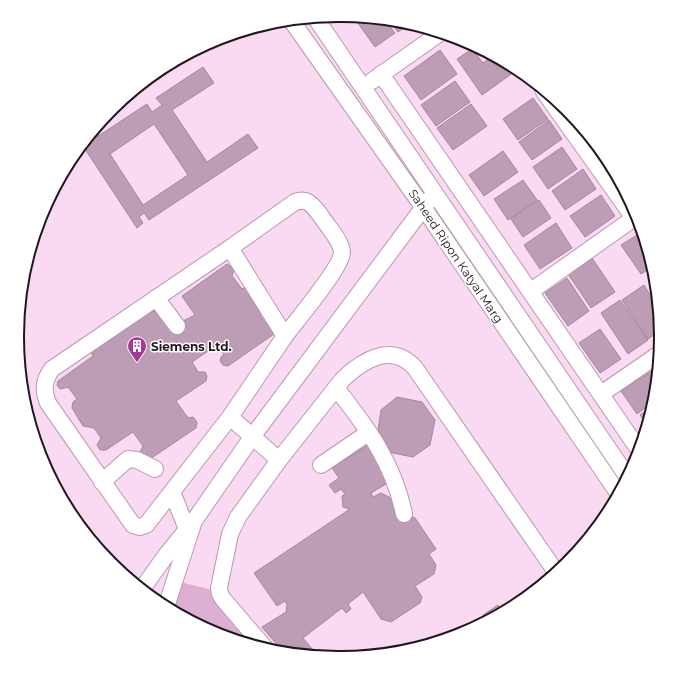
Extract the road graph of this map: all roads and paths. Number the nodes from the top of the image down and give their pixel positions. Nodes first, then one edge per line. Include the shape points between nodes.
1 (319, 23) edge
2 (295, 25) edge
3 (434, 37) edge
4 (381, 74) junction
5 (364, 87) junction
6 (346, 98) junction
7 (575, 129) edge
8 (436, 193) junction
9 (619, 194) edge
10 (423, 207) junction
11 (631, 220) edge
12 (230, 248) junction
13 (531, 291) junction
14 (156, 298) junction
15 (177, 326) dead end
16 (285, 336) junction
17 (653, 358) edge
18 (336, 388) junction
19 (601, 394) junction
20 (230, 417) junction
21 (368, 433) junction
22 (252, 437) junction
23 (635, 444) edge
24 (279, 460) junction
25 (321, 465) dead end
26 (155, 469) dead end
27 (623, 471) edge
28 (102, 482) junction
29 (614, 488) edge
30 (172, 492) junction
31 (404, 514) dead end
32 (190, 525) junction
33 (552, 567) edge
34 (146, 584) edge
35 (168, 600) edge
36 (258, 640) edge

1 - 5 street, Saheed Ripon Katyal Marg
2 - 6 street, Saheed Ripon Katyal Marg
3 - 4 street
4 - 5 street
4 - 13 street
5 - 6 street
5 - 8 street, Saheed Ripon Katyal Marg
6 - 10 street, Saheed Ripon Katyal Marg
7 - 9 street
8 - 10 street
8 - 27 street, Saheed Ripon Katyal Marg
10 - 22 street
10 - 29 street, Saheed Ripon Katyal Marg
11 - 13 street
12 - 14 street
12 - 16 street
12 - 16 street via 301,200 312,204 339,244 342,252 337,267
13 - 19 street
14 - 15 street
14 - 28 street via 52,369 46,377 44,386 48,403
16 - 20 street
17 - 19 street
18 - 21 street
18 - 24 street
18 - 33 street via 355,367 366,360 378,356 396,356 409,360
19 - 23 street
20 - 22 street
20 - 30 street
21 - 25 street
21 - 31 street via 387,463 399,492
22 - 24 street
22 - 32 street
24 - 36 street via 238,517 230,534 219,588 223,599
26 - 28 street via 137,460 128,459
28 - 30 street via 128,520 140,527 146,525
30 - 32 street
32 - 34 street
32 - 35 street

